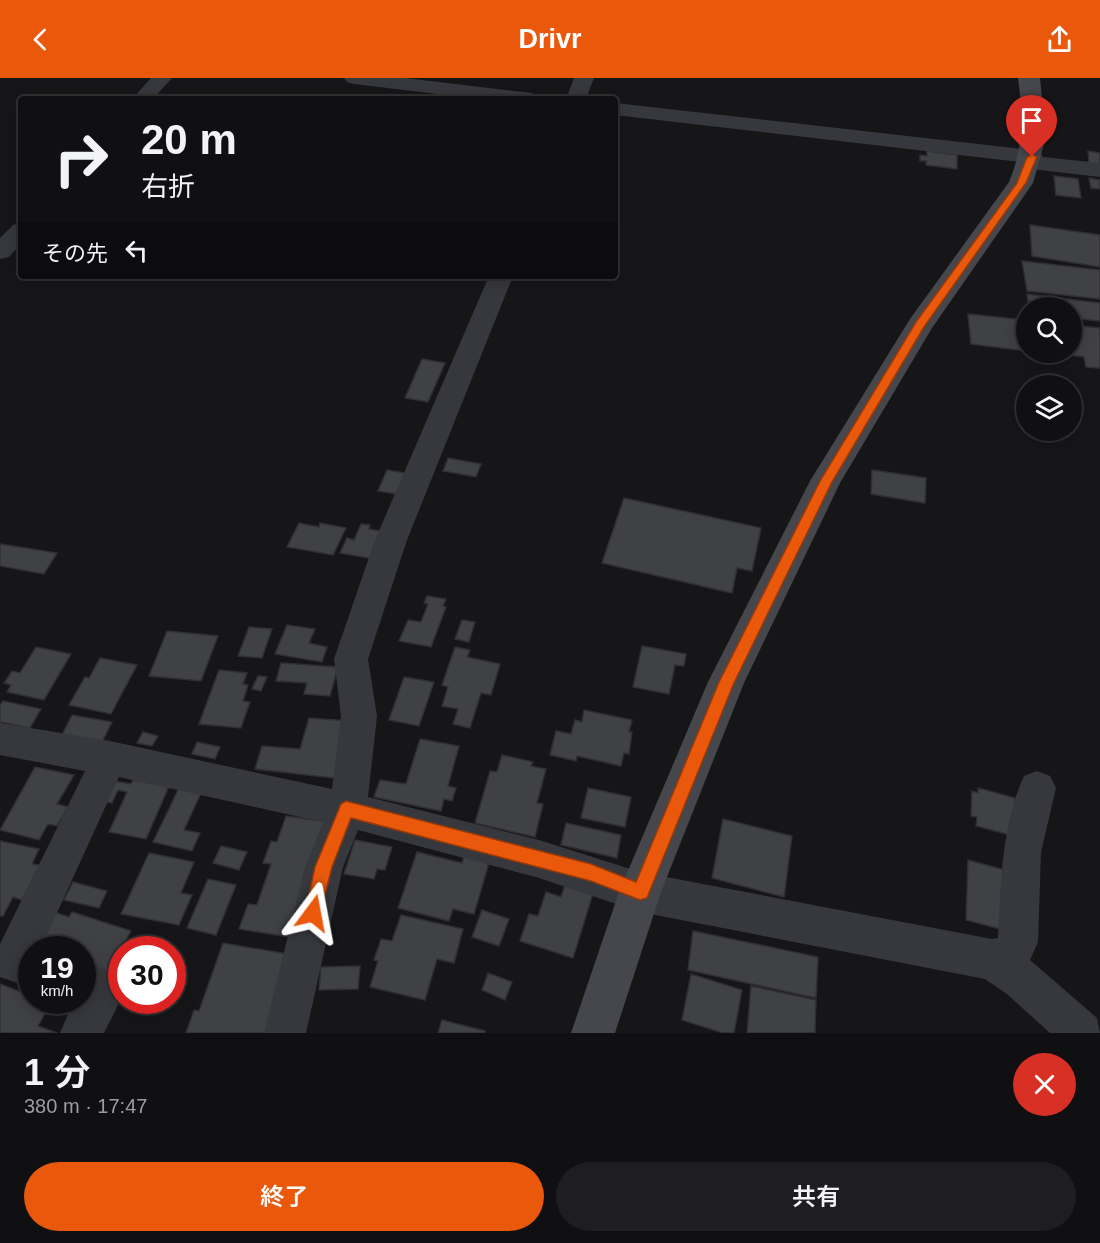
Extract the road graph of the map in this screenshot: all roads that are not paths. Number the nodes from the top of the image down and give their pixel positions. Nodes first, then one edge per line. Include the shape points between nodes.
1 (162, 78) edge
2 (354, 78) edge
3 (584, 78) edge
4 (1029, 78) edge
5 (145, 96) edge
6 (506, 96) edge
7 (577, 96) edge
8 (618, 109) edge
9 (1031, 159) junction
10 (1100, 170) edge
11 (18, 233) edge
12 (0, 252) edge
13 (500, 279) edge
14 (0, 739) edge
15 (110, 758) junction
16 (1037, 788) dead end
17 (346, 809) junction
18 (640, 892) junction
19 (25, 936) edge
20 (18, 951) edge
21 (992, 960) junction
22 (18, 963) edge
23 (96, 987) edge
24 (96, 1003) edge
25 (90, 1014) edge
26 (81, 1033) edge
27 (285, 1033) edge
28 (593, 1033) edge
29 (1082, 1033) edge

1 - 5 street
2 - 6 street
3 - 7 street
4 - 9 main road via 1034,143
8 - 9 street
9 - 10 street
9 - 18 main road via 1022,183 920,325 826,481 726,682
11 - 12 street
13 - 17 street via 391,540 351,658 359,716
14 - 15 street
15 - 17 street
15 - 19 street
16 - 21 street via 1022,852 1018,942 1011,956
17 - 18 street via 591,873
17 - 27 street via 324,867
18 - 21 street
18 - 28 main road
20 - 22 street via 13,962
21 - 29 street via 1022,979
23 - 24 street via 103,989
25 - 26 street

